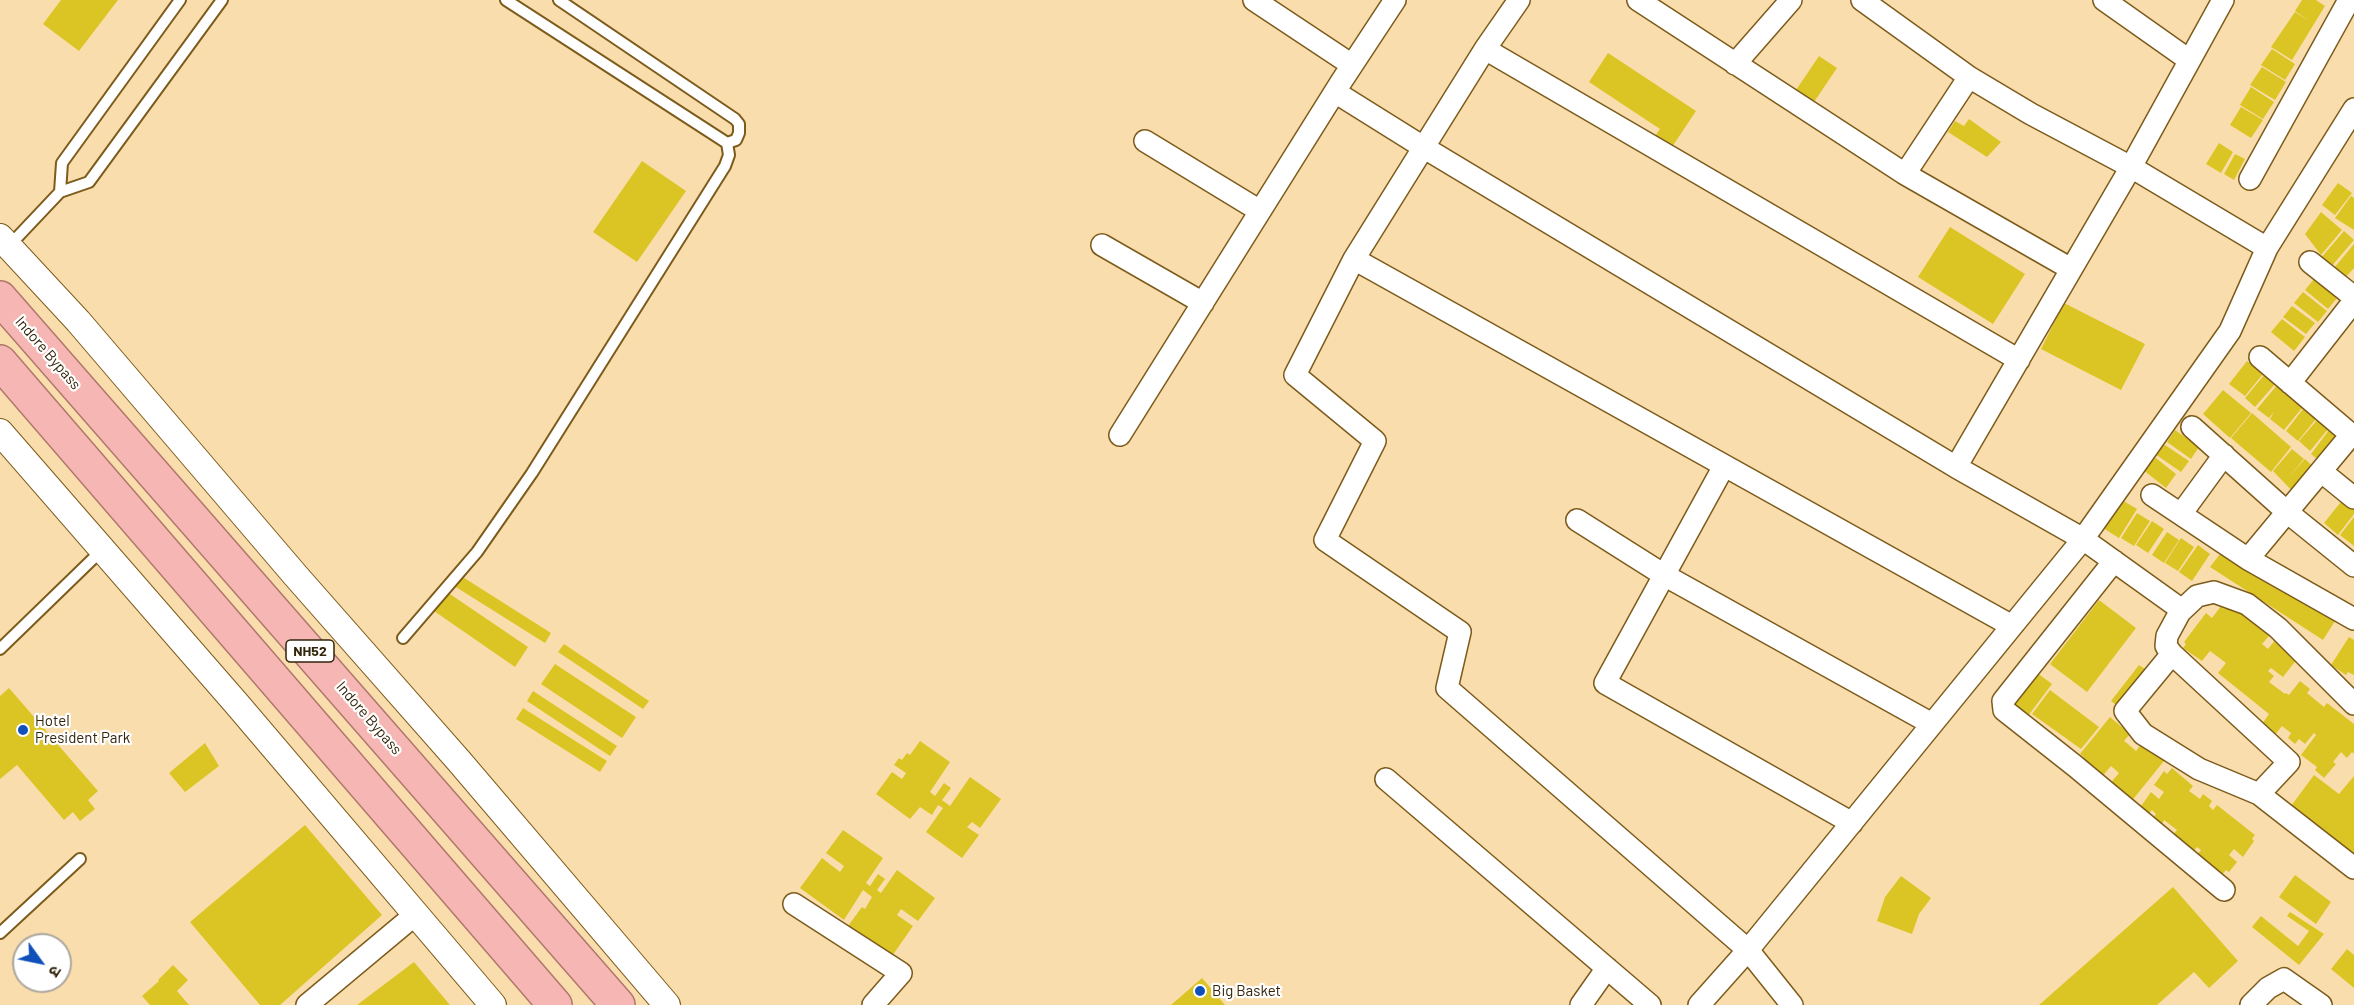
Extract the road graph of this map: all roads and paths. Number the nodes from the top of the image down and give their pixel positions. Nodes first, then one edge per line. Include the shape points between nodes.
1 (180, 0) edge
2 (222, 0) edge
3 (506, 0) edge
4 (559, 0) edge
5 (1254, 0) edge
6 (1395, 0) edge
7 (1519, 0) edge
8 (1638, 0) edge
9 (1791, 0) edge
10 (1862, 0) edge
11 (2104, 0) edge
12 (2223, 0) edge
13 (2349, 0) edge
14 (1485, 49) junction
15 (2189, 60) junction
16 (1735, 64) junction
17 (1352, 65) junction
18 (1969, 77) junction
19 (1335, 92) junction
20 (2354, 109) edge
21 (1145, 141) dead end
22 (727, 143) junction
23 (1423, 147) junction
24 (2131, 167) junction
25 (1905, 174) junction
26 (2250, 179) dead end
27 (60, 192) junction
28 (1260, 211) junction
29 (4, 242) edge
30 (1102, 245) dead end
31 (2266, 248) junction
32 (1354, 259) junction
33 (2310, 262) dead end
34 (2071, 269) junction
35 (0, 298) edge
36 (2354, 299) edge
37 (1203, 303) junction
38 (2260, 357) dead end
39 (2019, 360) junction
40 (0, 362) edge
41 (2290, 383) junction
42 (2192, 428) dead end
43 (0, 432) edge
44 (1120, 435) dead end
45 (2353, 436) edge
46 (2224, 455) junction
47 (1724, 466) junction
48 (1956, 466) junction
49 (2322, 472) junction
50 (2152, 495) dead end
51 (2354, 498) edge
52 (2287, 512) junction
53 (2181, 514) junction
54 (1577, 520) dead end
55 (2083, 539) junction
56 (102, 550) junction
57 (2247, 559) junction
58 (2114, 561) junction
59 (2354, 566) edge
60 (1664, 575) junction
61 (2182, 610) junction
62 (2354, 620) edge
63 (2012, 626) junction
64 (403, 638) dead end
65 (0, 649) edge
66 (2172, 654) junction
67 (2354, 704) edge
68 (1932, 724) junction
69 (1386, 779) dead end
70 (2259, 794) junction
71 (1852, 823) junction
72 (80, 859) dead end
73 (2354, 868) edge
74 (2224, 890) dead end
75 (794, 904) dead end
76 (416, 914) junction
77 (0, 933) edge
78 (1748, 950) junction
79 (1607, 968) junction
80 (307, 1005) edge
81 (492, 1005) edge
82 (555, 1005) edge
83 (618, 1005) edge
84 (668, 1005) edge
85 (873, 1005) edge
86 (1581, 1005) edge
87 (1650, 1005) edge
88 (1698, 1005) edge
89 (1792, 1005) edge
90 (2251, 1005) edge
91 (2321, 1005) edge

1 - 27 lane via 62,163
2 - 27 lane via 89,182
3 - 22 lane
4 - 22 lane via 735,118 740,133 736,140
5 - 17 street
6 - 17 street
7 - 14 street
8 - 16 street
9 - 16 street
10 - 18 street
11 - 15 street
12 - 15 street
13 - 26 street
14 - 23 street
14 - 39 street
15 - 24 street
16 - 25 street
17 - 19 street
18 - 24 street
18 - 25 street
19 - 23 street
19 - 28 street
20 - 31 street
21 - 28 street
22 - 64 lane via 729,155 725,166 532,472 477,552
23 - 32 street
23 - 48 street
24 - 31 street
24 - 34 street
25 - 34 street
27 - 29 lane
28 - 37 street
29 - 84 street via 78,321
30 - 37 street
31 - 55 street via 2230,331
32 - 47 street
32 - 78 street via 1295,375 1375,441 1325,540 1460,632 1447,688
33 - 36 street
34 - 39 street
35 - 83 highway, Indore Bypass / NH52
36 - 41 street
37 - 44 street
38 - 41 street
39 - 48 street
40 - 82 highway, NH52
41 - 45 street
42 - 46 street
43 - 56 street
45 - 49 street
46 - 52 street
46 - 53 street
47 - 60 street
47 - 63 street
48 - 55 street
49 - 51 street
49 - 52 street
50 - 53 street
52 - 57 street
52 - 59 street
53 - 57 street
54 - 60 street
55 - 58 street
55 - 63 street
56 - 65 lane
56 - 76 street
57 - 62 street
58 - 61 street
58 - 74 street via 2003,701 2004,711
60 - 68 street
60 - 71 street via 1605,682
61 - 66 street via 2167,636 2166,646
61 - 67 street via 2197,596 2214,592 2247,604 2278,628
63 - 68 street
66 - 70 street via 2289,762
66 - 70 street via 2125,711 2152,740 2199,768
68 - 71 street
69 - 79 street
70 - 73 street
71 - 78 street
72 - 77 lane
75 - 85 street via 901,973
76 - 80 street
76 - 81 street
78 - 88 street
78 - 89 street
79 - 86 street
79 - 87 street
90 - 91 street via 2284,979

